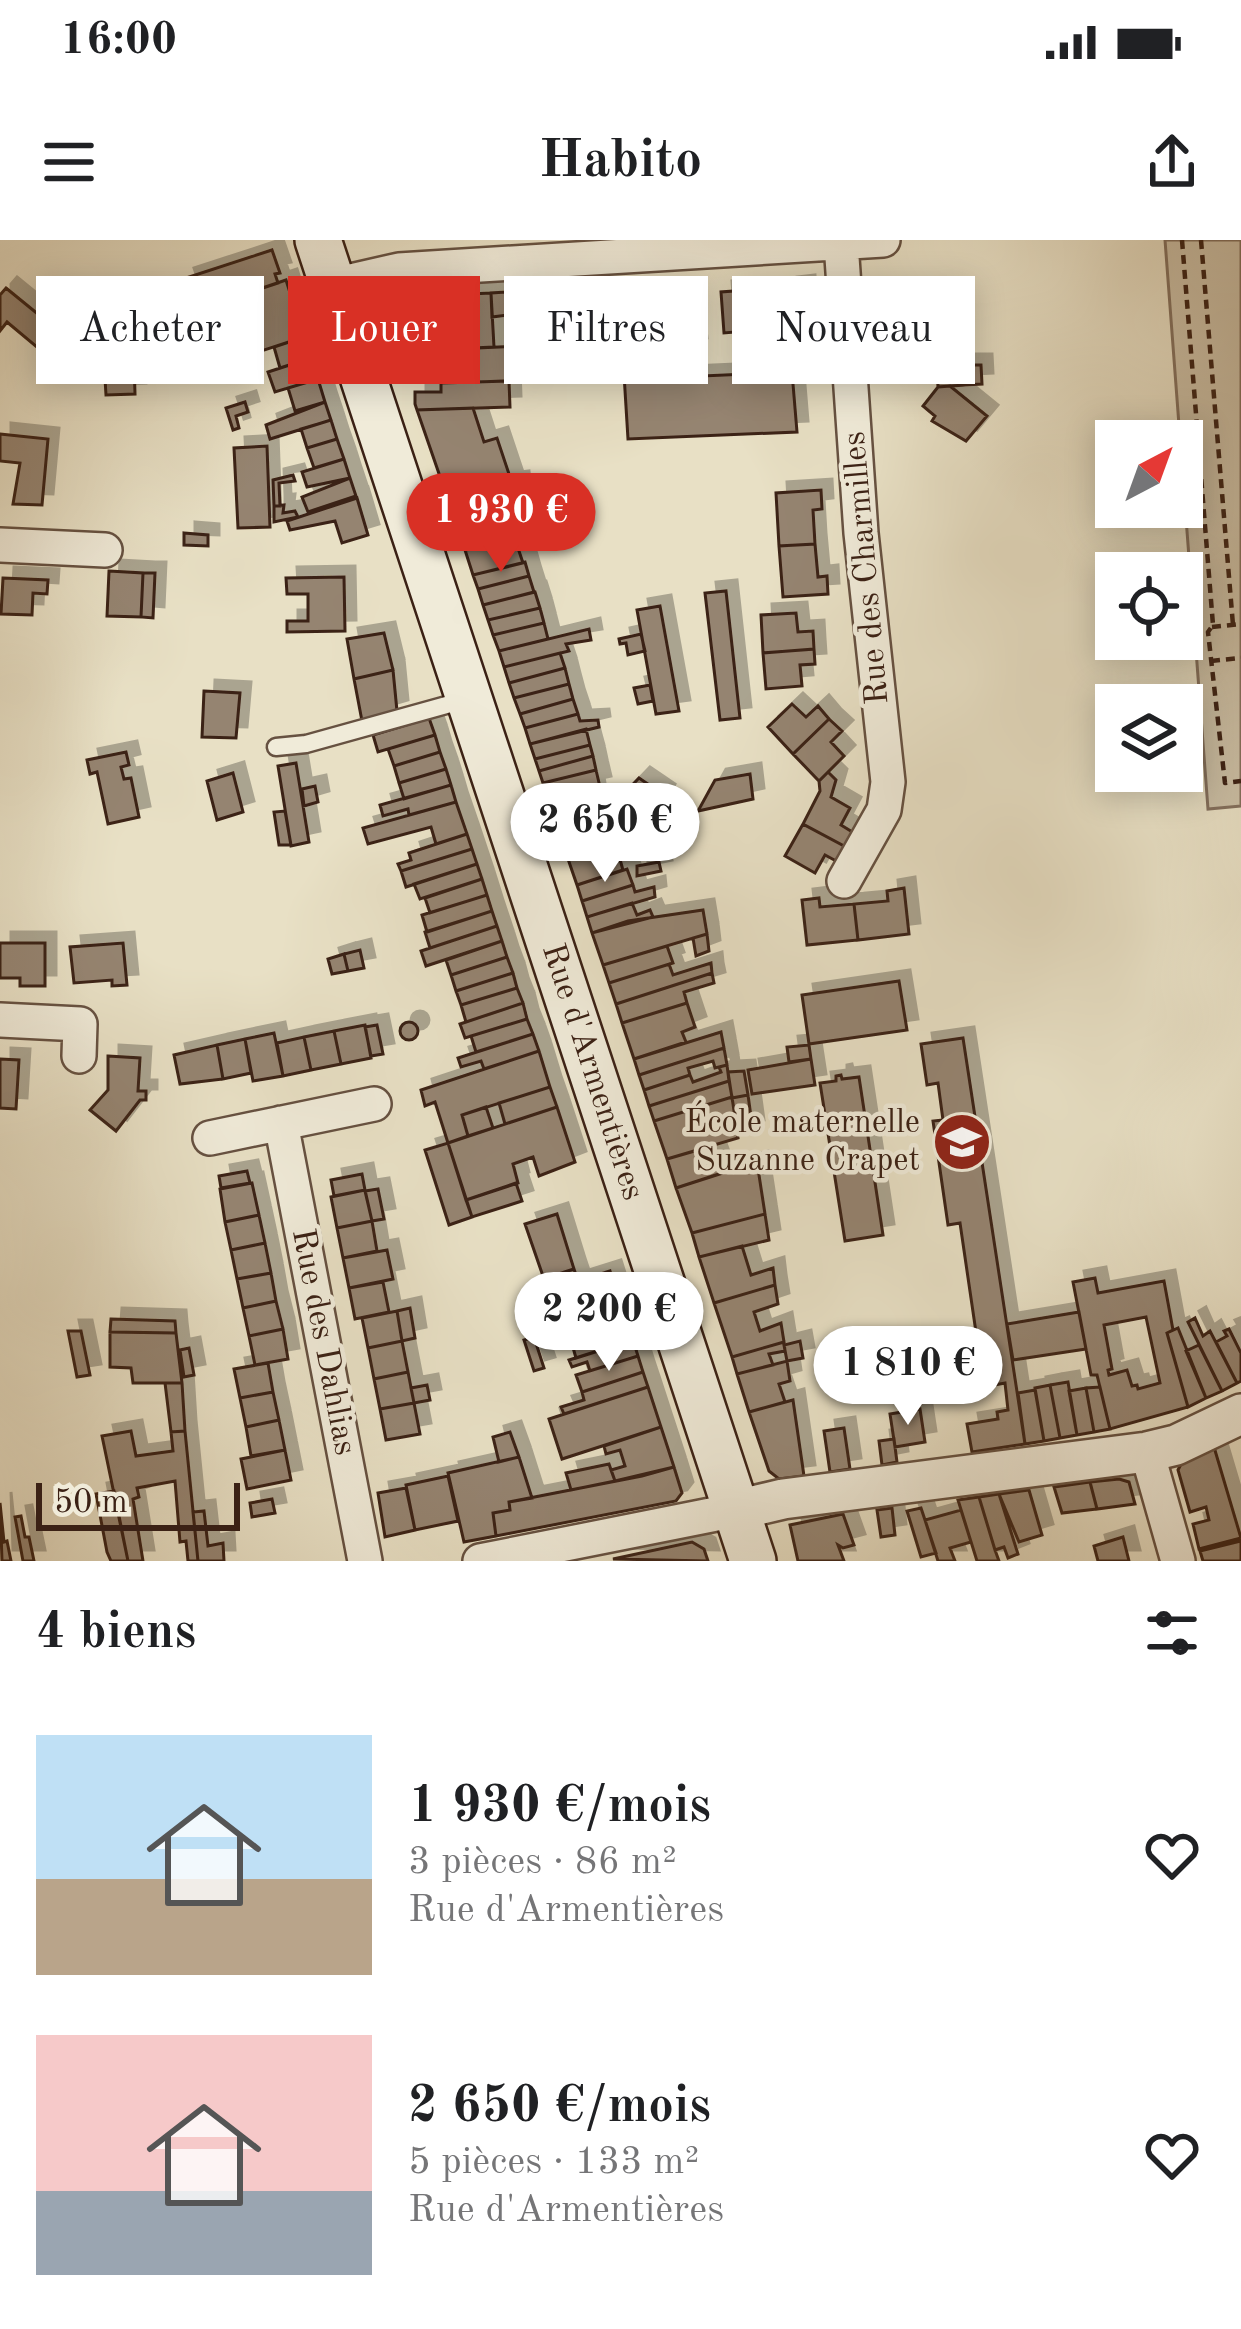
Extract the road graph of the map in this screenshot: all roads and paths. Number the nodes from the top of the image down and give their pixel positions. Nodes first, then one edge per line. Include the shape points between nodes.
1 (318, 240) edge
2 (884, 240) edge
3 (1182, 240) edge
4 (1202, 240) edge
5 (841, 243) junction
6 (330, 276) edge
7 (373, 276) edge
8 (366, 384) edge
9 (0, 544) edge
10 (105, 550) dead end
11 (1237, 624) edge
12 (1212, 627) junction
13 (1241, 658) edge
14 (1211, 661) junction
15 (469, 699) junction
16 (276, 747) dead end
17 (1241, 782) edge
18 (844, 881) dead end
19 (0, 1020) edge
20 (79, 1056) dead end
21 (374, 1104) dead end
22 (281, 1123) junction
23 (210, 1138) dead end
24 (1241, 1414) edge
25 (1147, 1452) junction
26 (736, 1510) junction
27 (365, 1561) edge
28 (480, 1561) edge
29 (753, 1561) edge
30 (1178, 1561) edge

1 - 6 main road, Rue d'Armentières
2 - 5 street
3 - 12 path
4 - 11 path
5 - 7 street
5 - 18 street, Rue des Charmilles via 888,782 884,810
8 - 15 main road, Rue d'Armentières
9 - 10 street
11 - 12 path
12 - 14 path
13 - 14 path
14 - 17 path via 1225,783
15 - 16 lane
15 - 26 main road, Rue d'Armentières
19 - 20 street via 80,1024
21 - 22 street
22 - 23 street
22 - 27 street, Rue des Dahlias
24 - 25 street
25 - 26 street
25 - 30 street
26 - 28 street
26 - 29 main road, Rue d'Armentières

